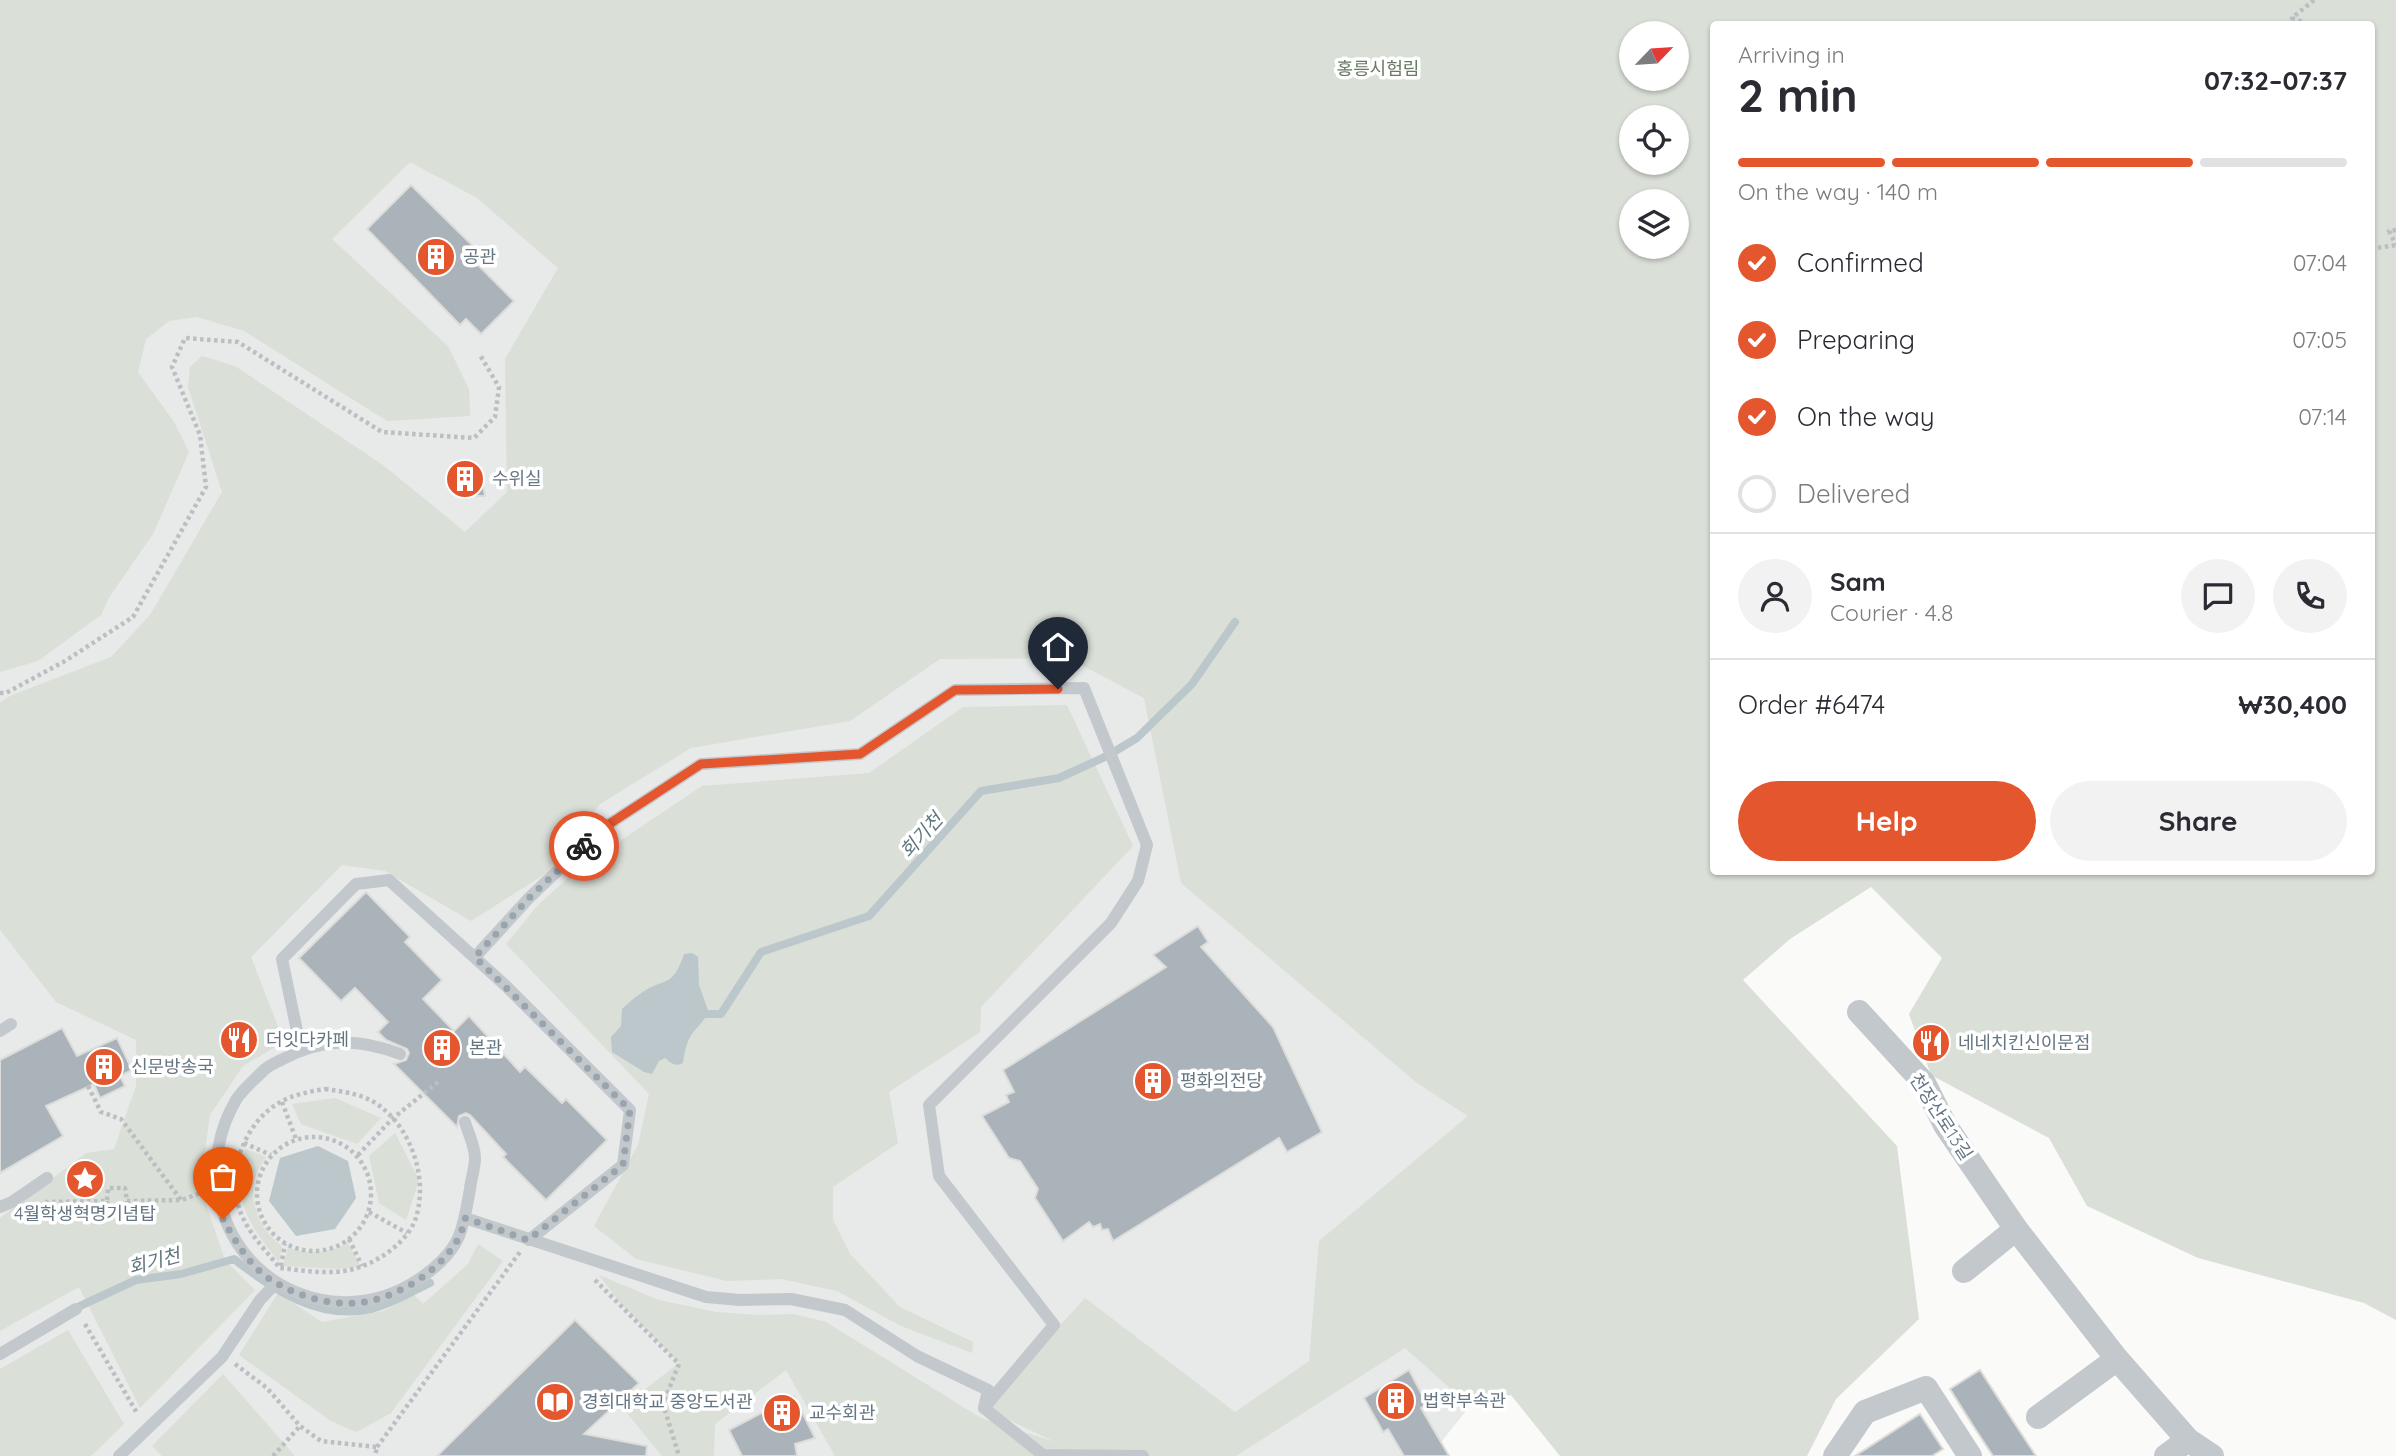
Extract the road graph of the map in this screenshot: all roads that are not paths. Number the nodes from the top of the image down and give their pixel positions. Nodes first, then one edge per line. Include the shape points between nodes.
1 (475, 957) junction
2 (1859, 1012) dead end
3 (303, 1048) junction
4 (400, 1054) dead end
5 (465, 1122) dead end
6 (47, 1178) dead end
7 (6, 1204) edge
8 (465, 1218) junction
9 (2016, 1229) junction
10 (528, 1240) junction
11 (1964, 1271) dead end
12 (275, 1284) junction
13 (76, 1308) road end
14 (0, 1354) edge
15 (2117, 1359) junction
16 (984, 1408) junction
17 (2038, 1418) dead end
18 (2188, 1440) junction
19 (119, 1456) edge
20 (1143, 1456) edge
21 (1835, 1456) edge
22 (1970, 1456) edge
23 (2166, 1456) edge
24 (2212, 1456) edge

1 - 3 lane via 389,880 356,884 282,959
1 - 10 lane via 630,1110 623,1165
1 - 16 lane via 600,830 701,764 860,754 955,690 1084,688 1147,845 1138,881 1111,923 929,1105 939,1176 1054,1325
2 - 9 street, 천장산로13길 via 1924,1083 1945,1125
3 - 4 lane via 340,1041 376,1045
3 - 12 lane via 266,1068 237,1098 219,1136 217,1186 223,1219 244,1256
5 - 8 lane via 475,1157
6 - 7 lane
8 - 10 lane
8 - 12 lane via 459,1238 432,1270 397,1293 356,1303 315,1300
9 - 11 street
9 - 15 street, 천장산로13길
10 - 16 lane via 706,1297 791,1299 845,1310 917,1356 988,1390
12 - 19 lane via 222,1357
13 - 14 lane
15 - 17 street
15 - 18 street, 천장산로13길
16 - 20 lane via 1043,1455
18 - 23 street
18 - 24 street, 천장산로13길
21 - 22 street via 1865,1412 1926,1388

